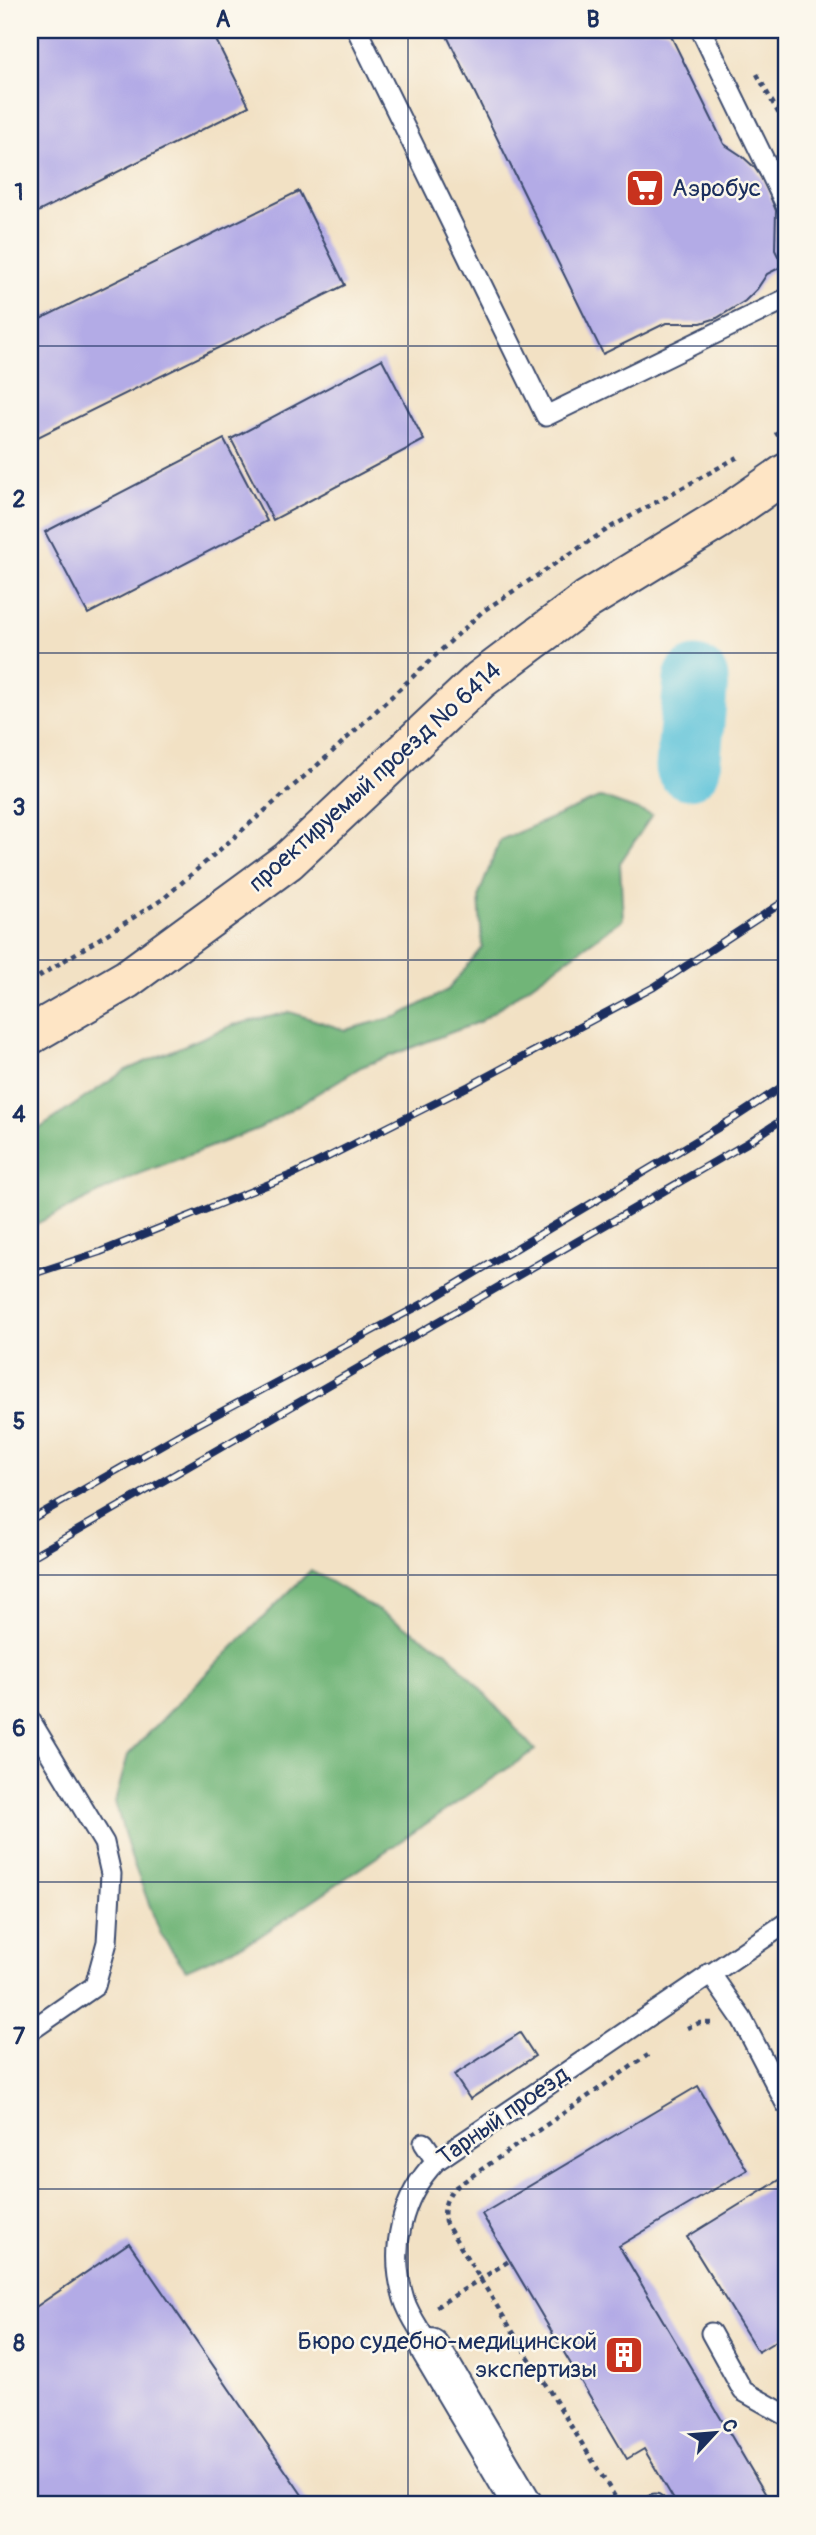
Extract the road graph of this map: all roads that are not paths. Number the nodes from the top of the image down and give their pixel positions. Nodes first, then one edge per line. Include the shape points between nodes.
1 (357, 30) edge
2 (701, 30) edge
3 (786, 205) edge
4 (786, 299) edge
5 (786, 472) edge
6 (786, 499) edge
7 (721, 518) junction
8 (30, 1035) edge
9 (30, 1720) edge
10 (786, 1923) edge
11 (710, 1973) junction
12 (30, 2031) edge
13 (786, 2104) edge
14 (424, 2143) dead end
15 (436, 2161) junction
16 (711, 2333) dead end
17 (423, 2334) joint
18 (786, 2414) edge
19 (523, 2505) edge

1 - 4 lane via 546,416
2 - 3 lane
5 - 7 main road, проектируемый проезд № 6414
6 - 7 main road, проектируемый проезд № 6414
7 - 8 main road, проектируемый проезд № 6414 via 587,600 480,680 288,861 127,979
9 - 12 lane via 104,1843 111,1874 107,1942 95,1986
10 - 11 lane, Тарный проезд
11 - 13 lane via 742,2019
11 - 15 lane, Тарный проезд
14 - 15 lane
15 - 17 lane, Тарный проезд via 409,2197 400,2225 398,2259 404,2300
16 - 18 lane via 743,2391
17 - 19 street, Тарный проезд

